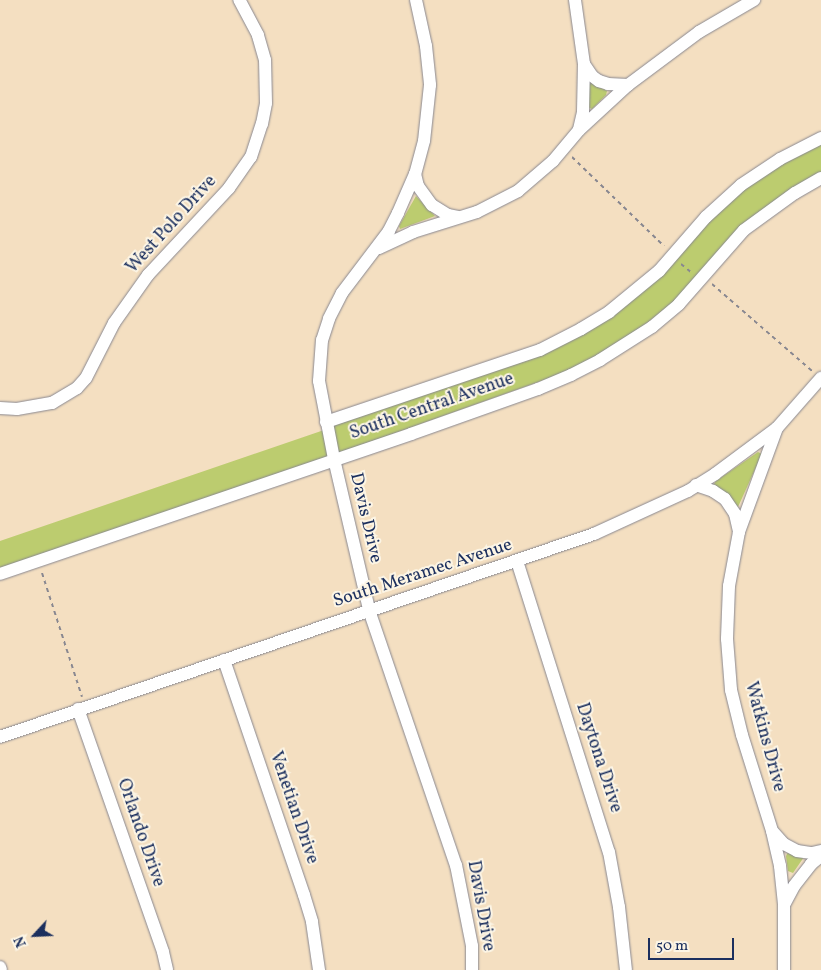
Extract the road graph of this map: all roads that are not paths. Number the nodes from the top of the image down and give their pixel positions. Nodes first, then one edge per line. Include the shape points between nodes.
1 (239, 0) edge
2 (416, 0) edge
3 (575, 0) edge
4 (754, 0) edge
5 (584, 64) junction
6 (628, 85) junction
7 (579, 130) junction
8 (821, 138) edge
9 (415, 174) junction
10 (821, 178) edge
11 (458, 217) junction
12 (374, 251) junction
13 (821, 379) edge
14 (0, 408) edge
15 (326, 422) junction
16 (777, 428) junction
17 (334, 459) junction
18 (696, 485) junction
19 (739, 532) junction
20 (517, 561) junction
21 (0, 574) edge
22 (369, 610) junction
23 (224, 660) junction
24 (81, 708) junction
25 (0, 737) edge
26 (772, 831) junction
27 (821, 851) edge
28 (821, 856) edge
29 (784, 905) junction
30 (167, 970) edge
31 (319, 970) edge
32 (472, 970) edge
33 (626, 970) edge
34 (784, 970) edge

1 - 14 street, West Polo Drive via 258,35 266,76 266,103 251,157 229,188 148,275 114,323 86,378 77,388 52,403 17,409
2 - 9 street, Davis Drive via 430,85 424,141
3 - 5 street
4 - 6 street via 699,32
5 - 6 street via 599,81
5 - 7 street via 583,112
6 - 7 street
7 - 11 street via 564,150 518,192 484,209
8 - 15 street, South Central Avenue via 780,159 741,185 635,292 609,312 540,350
9 - 11 street via 418,186 432,205
9 - 12 street, Davis Drive via 398,213
10 - 17 street, South Central Avenue via 744,230 679,304 652,327 600,360 538,389
11 - 12 street via 406,235
12 - 15 street, Davis Drive via 342,293 322,340 319,381
13 - 16 street, South Meramec Avenue
15 - 17 street, Davis Drive
16 - 18 street, South Meramec Avenue
16 - 19 street, Watkins Drive
17 - 21 street, South Central Avenue
17 - 22 street, Davis Drive
18 - 19 street via 725,500 735,514
18 - 20 street, South Meramec Avenue via 594,534
19 - 26 street, Watkins Drive via 728,604 727,639 732,690 742,735
20 - 22 street, South Meramec Avenue
20 - 33 street, Daytona Drive via 610,852 620,907
22 - 23 street, South Meramec Avenue
22 - 32 street, Davis Drive via 456,865 472,946
23 - 24 street, South Meramec Avenue
23 - 31 street, Venetian Drive via 304,895 312,922
24 - 25 street, South Meramec Avenue
24 - 30 street, Orlando Drive
26 - 27 street via 784,844 798,851
26 - 29 street, Watkins Drive
28 - 29 street via 794,886
29 - 34 street, Watkins Drive

